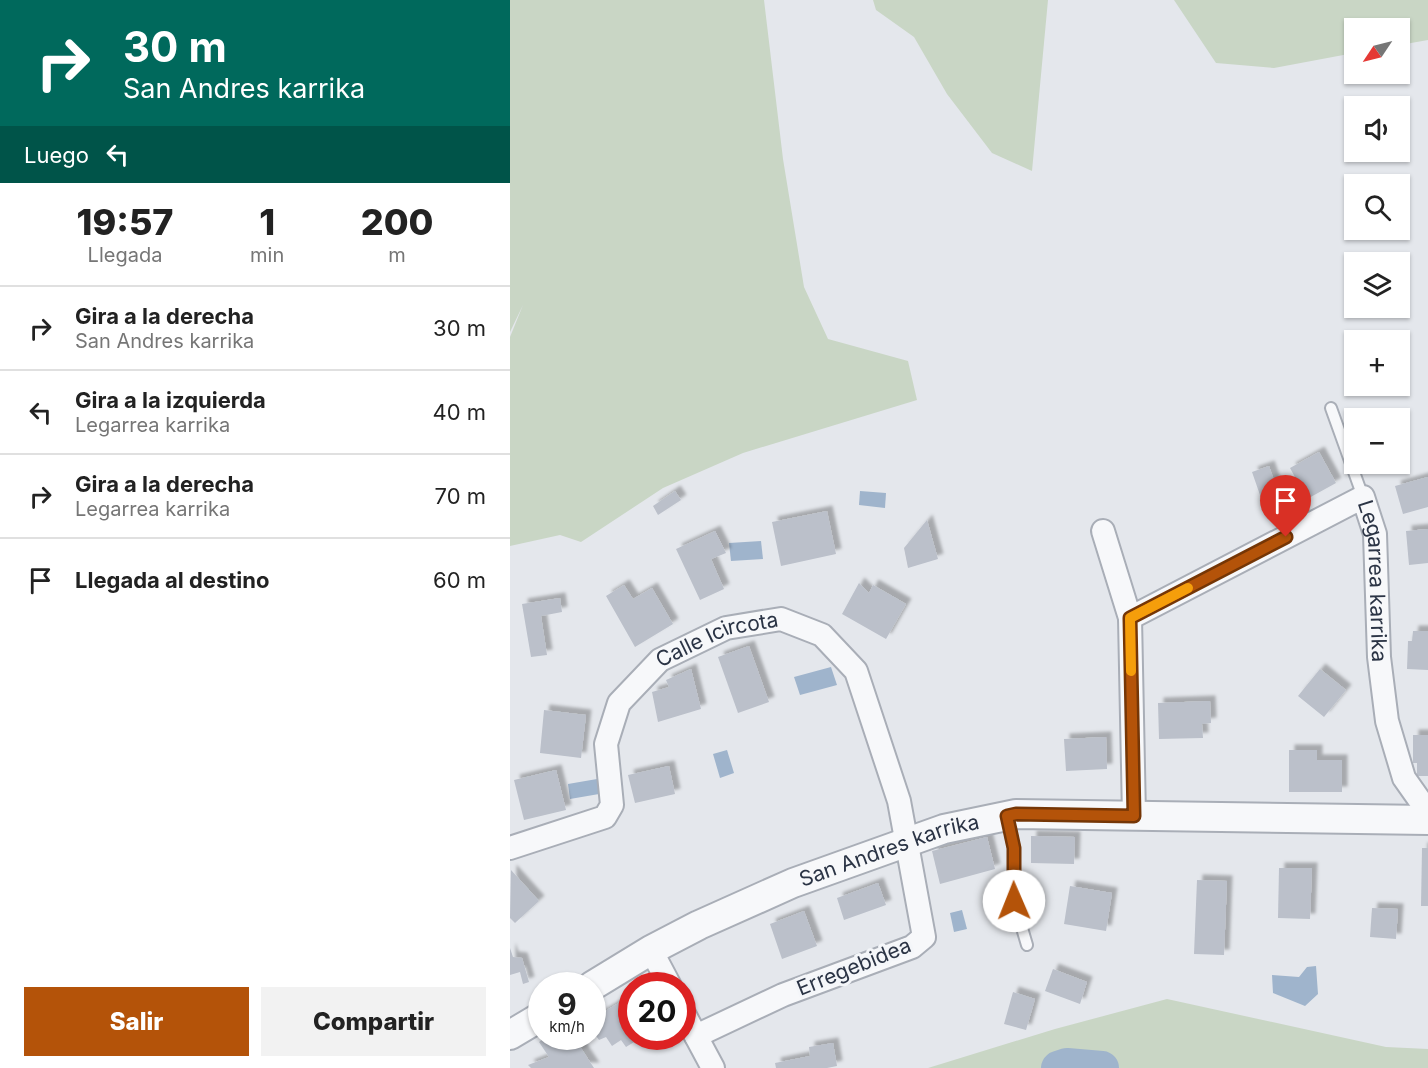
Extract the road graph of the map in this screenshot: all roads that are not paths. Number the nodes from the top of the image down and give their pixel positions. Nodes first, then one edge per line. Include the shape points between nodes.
1 (1331, 408) dead end
2 (1363, 496) junction
3 (1103, 531) dead end
4 (1130, 618) junction
5 (1428, 812) edge
6 (1007, 816) junction
7 (1134, 816) junction
8 (1428, 820) edge
9 (906, 842) junction
10 (510, 848) edge
11 (1027, 945) dead end
12 (651, 950) junction
13 (663, 972) edge
14 (606, 977) edge
15 (528, 1024) edge
16 (510, 1035) edge
17 (696, 1036) joint
18 (713, 1068) edge

1 - 2 lane
2 - 4 street, Legarrea karrika
2 - 5 street, Legarrea karrika via 1375,534 1379,657 1387,721 1404,778
3 - 4 street
4 - 7 street
6 - 7 street, San Andres karrika
6 - 9 street, San Andres karrika via 944,829
6 - 11 lane via 1014,848 1014,901
7 - 8 street, San Andres karrika
9 - 10 street, Calle Icircota via 899,801 856,671 822,635 781,619 726,628 660,660 619,703 606,744 612,805 605,817
9 - 12 street, San Andres karrika via 794,883
9 - 17 street, Erregebidea via 924,937 912,947 783,995
12 - 13 street
12 - 14 street, San Andres karrika
15 - 16 street
17 - 18 street

